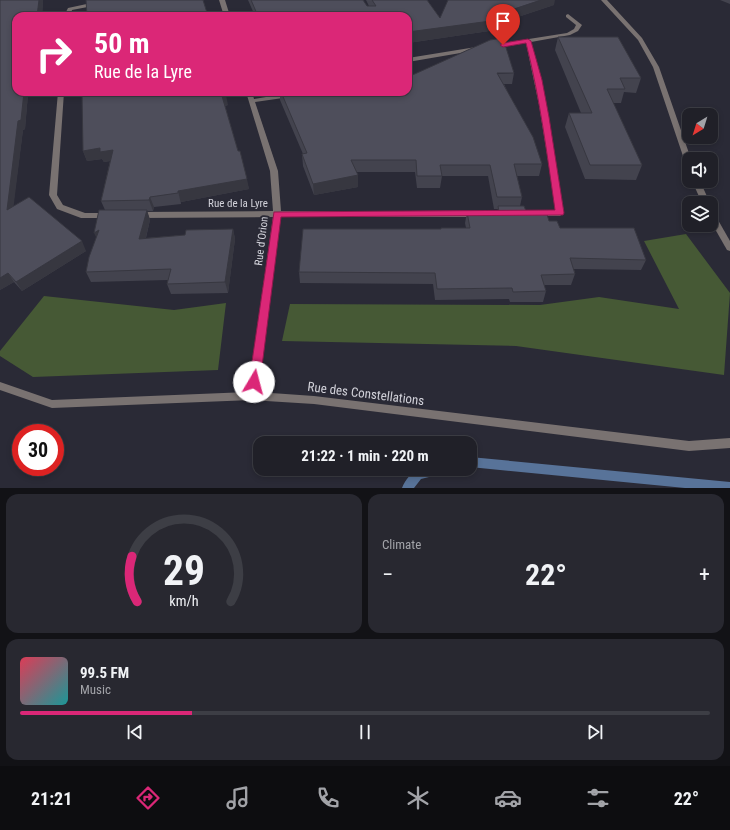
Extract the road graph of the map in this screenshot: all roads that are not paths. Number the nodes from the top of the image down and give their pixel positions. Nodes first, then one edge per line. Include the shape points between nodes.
1 (222, 0) edge
2 (604, 0) edge
3 (102, 3) edge
4 (68, 12) edge
5 (226, 12) edge
6 (568, 16) dead end
7 (528, 41) junction
8 (412, 59) edge
9 (61, 96) edge
10 (249, 96) edge
11 (284, 96) edge
12 (251, 101) junction
13 (686, 152) edge
14 (528, 213) edge
15 (277, 214) junction
16 (488, 214) edge
17 (116, 216) edge
18 (131, 216) edge
19 (718, 227) edge
20 (730, 248) edge
21 (0, 386) edge
22 (252, 396) junction
23 (730, 443) edge

1 - 5 street
2 - 13 street via 640,39 656,67
3 - 4 street via 70,8
6 - 7 street via 579,25 576,30 568,34
7 - 8 street
7 - 14 street via 546,117 560,213
9 - 17 street via 53,195 60,207 84,216
10 - 12 street, Rue d'Orion
11 - 12 street
12 - 15 street, Rue d'Orion via 274,171
15 - 16 street, Rue de la Lyre
15 - 18 street, Rue de la Lyre
15 - 22 street, Rue d'Orion
19 - 20 street
21 - 22 street, Rue des Constellations via 52,404
22 - 23 street, Rue des Constellations via 321,401 689,446

